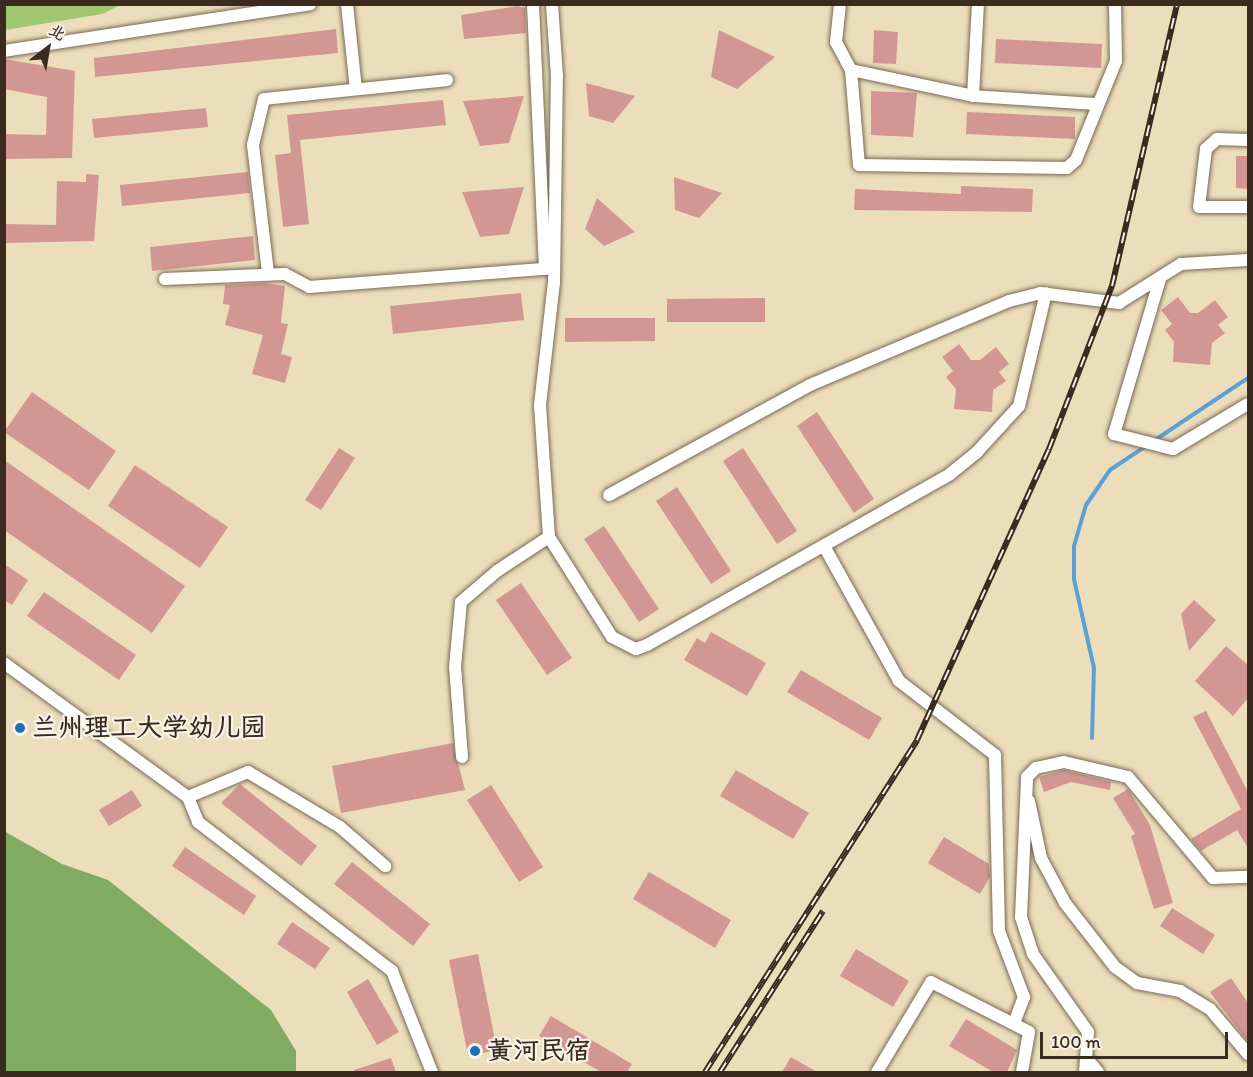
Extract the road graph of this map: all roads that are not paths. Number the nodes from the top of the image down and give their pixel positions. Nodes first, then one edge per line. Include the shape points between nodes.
1 (309, 4) edge
2 (347, 4) edge
3 (533, 4) edge
4 (552, 4) edge
5 (840, 4) edge
6 (978, 4) edge
7 (1115, 4) edge
8 (4, 51) edge
9 (851, 70) junction
10 (447, 80) dead end
11 (356, 89) junction
12 (973, 96) junction
13 (1097, 104) junction
14 (1248, 140) edge
15 (1248, 207) edge
16 (1248, 260) edge
17 (268, 273) junction
18 (165, 279) dead end
19 (1160, 279) junction
20 (1046, 293) junction
21 (1248, 404) edge
22 (609, 495) dead end
23 (549, 537) junction
24 (824, 546) junction
25 (4, 663) edge
26 (462, 757) dead end
27 (1027, 777) junction
28 (188, 797) junction
29 (385, 866) dead end
30 (1248, 877) edge
31 (1015, 1021) junction
32 (1248, 1054) edge
33 (1086, 1058) junction
34 (432, 1072) edge
35 (877, 1072) edge
36 (1022, 1072) edge
37 (1085, 1072) edge
38 (1098, 1072) edge

1 - 8 street
2 - 11 street
3 - 17 street via 545,269 309,287 285,274
4 - 23 street via 557,76 554,283 540,405
5 - 9 street via 836,42
6 - 12 street
7 - 13 street via 1116,61
9 - 12 street
9 - 13 street via 859,165 1067,168 1076,160
10 - 11 street
11 - 17 street via 264,99 253,145
12 - 13 street
14 - 15 street via 1217,139 1206,149 1199,207
16 - 19 street via 1181,264
17 - 18 street
19 - 20 street via 1119,303
19 - 21 street via 1114,434 1173,449
20 - 22 street via 1009,301 810,385
20 - 24 street via 1011,418 950,474
23 - 24 street via 612,637 636,649
23 - 26 street via 497,571 461,602 455,667
24 - 31 street via 899,681 995,754 999,931 1024,996
25 - 28 street
27 - 30 street via 1036,768 1064,762 1128,777 1213,878
27 - 32 street via 1041,858 1065,903 1115,967 1137,983 1180,991 1210,1009
27 - 33 street via 1021,917 1033,954 1088,1032
28 - 29 street via 248,772 340,827
28 - 34 street via 198,822 392,971
31 - 35 street via 931,982
31 - 36 street via 1029,1032
33 - 37 street
33 - 38 street

